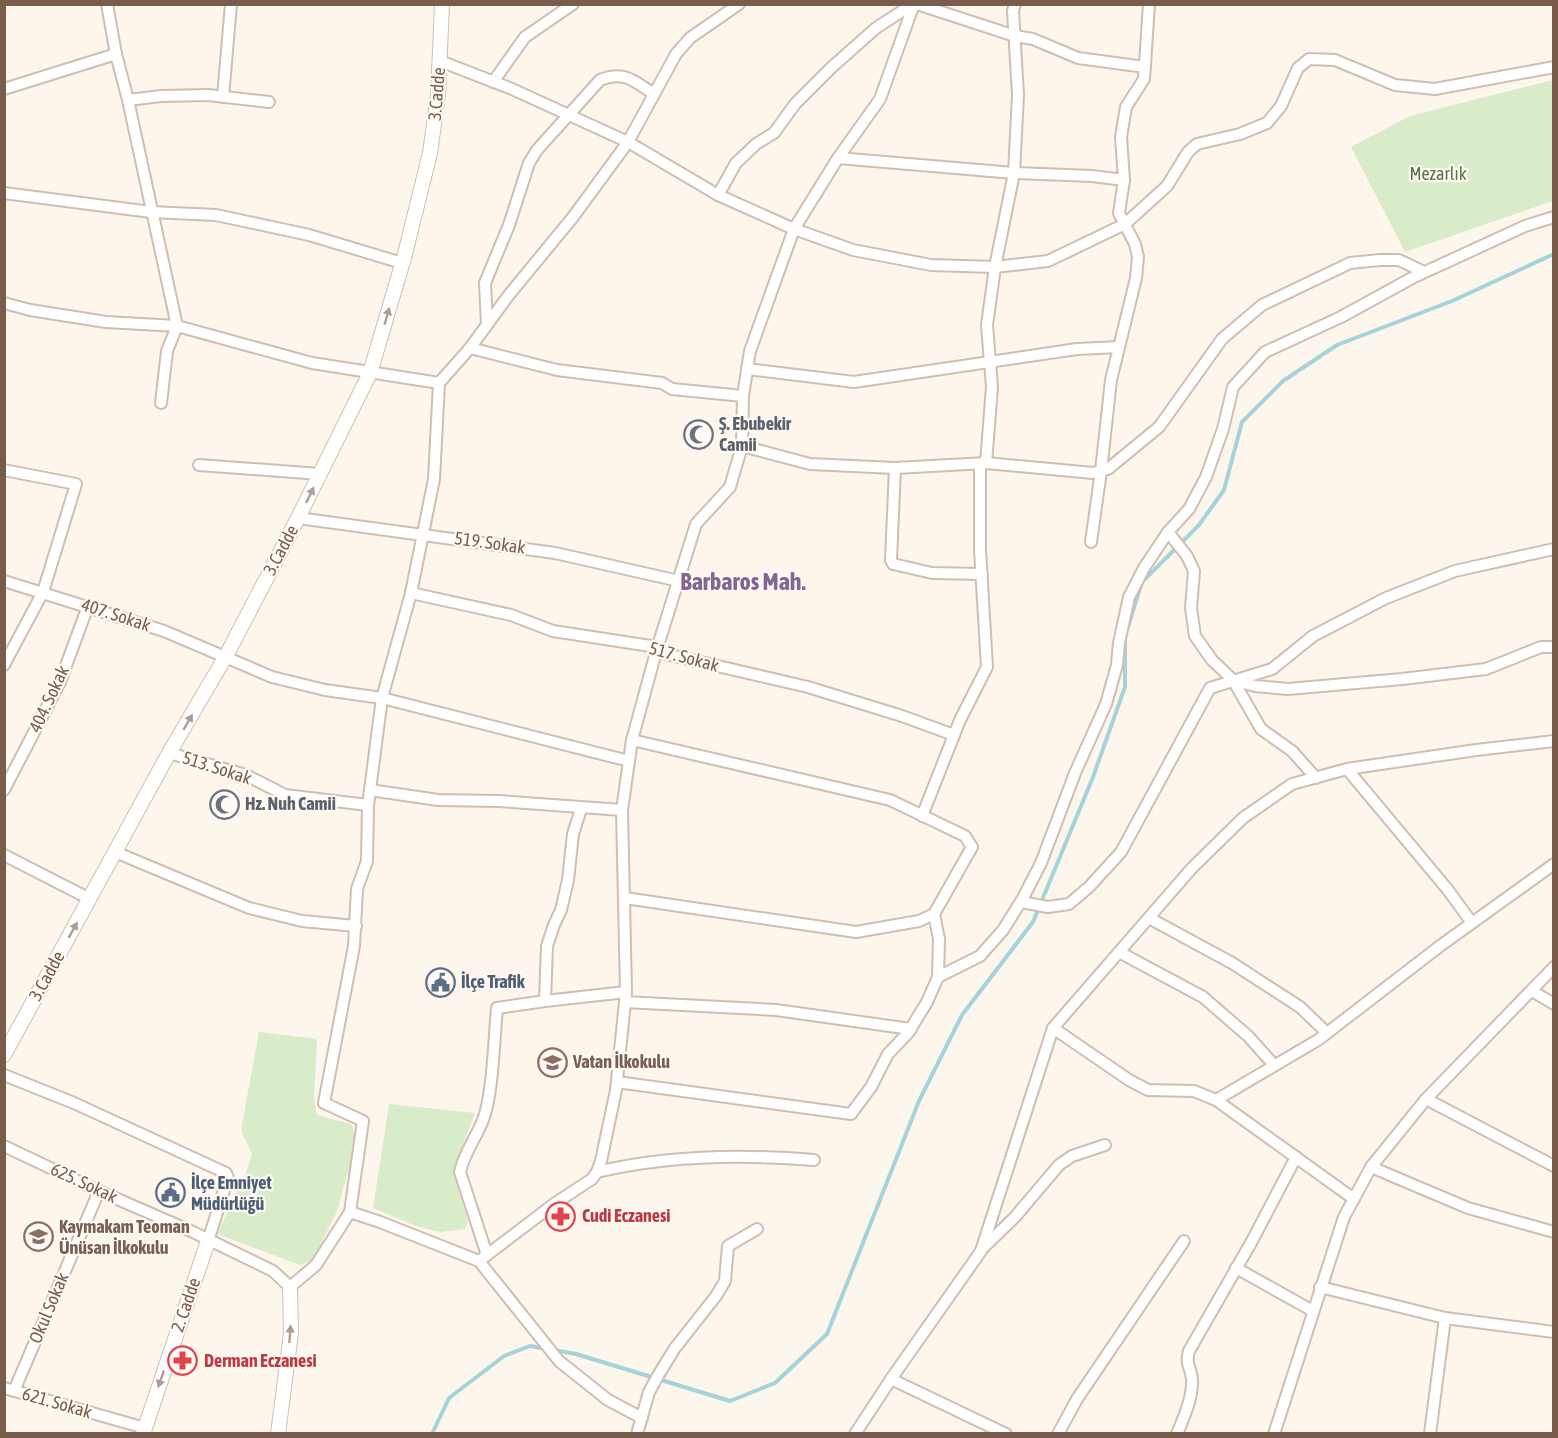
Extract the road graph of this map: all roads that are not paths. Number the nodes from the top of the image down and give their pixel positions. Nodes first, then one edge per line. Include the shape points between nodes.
1 (107, 4) edge
2 (231, 4) edge
3 (442, 4) edge
4 (573, 4) edge
5 (739, 4) edge
6 (915, 4) edge
7 (1015, 4) edge
8 (1149, 4) edge
9 (1014, 36) junction
10 (116, 54) junction
11 (440, 61) junction
12 (1145, 67) junction
13 (1554, 67) edge
14 (493, 82) junction
15 (4, 89) edge
16 (654, 94) junction
17 (223, 97) junction
18 (128, 100) junction
19 (270, 102) dead end
20 (569, 116) junction
21 (628, 142) junction
22 (838, 158) junction
23 (1014, 173) junction
24 (1124, 180) junction
25 (4, 193) edge
26 (718, 195) junction
27 (151, 212) junction
28 (1554, 217) edge
29 (1125, 224) junction
30 (794, 229) junction
31 (402, 263) junction
32 (995, 267) junction
33 (1424, 272) junction
34 (4, 303) edge
35 (487, 325) junction
36 (177, 326) junction
37 (1119, 347) junction
38 (470, 348) junction
39 (990, 363) junction
40 (747, 369) junction
41 (370, 373) junction
42 (439, 383) junction
43 (743, 396) junction
44 (161, 403) dead end
45 (742, 446) junction
46 (982, 463) junction
47 (199, 465) dead end
48 (895, 468) junction
49 (4, 470) edge
50 (1101, 471) junction
51 (320, 474) junction
52 (298, 518) junction
53 (423, 533) junction
54 (1171, 535) junction
55 (1091, 542) dead end
56 (1554, 549) edge
57 (982, 574) junction
58 (4, 581) edge
59 (679, 581) junction
60 (43, 592) junction
61 (411, 593) junction
62 (88, 606) junction
63 (657, 647) junction
64 (1554, 647) edge
65 (226, 656) junction
66 (4, 664) edge
67 (1233, 680) junction
68 (382, 698) junction
69 (954, 735) junction
70 (633, 740) junction
71 (1554, 741) edge
72 (169, 753) junction
73 (629, 761) junction
74 (1347, 769) junction
75 (1316, 778) junction
76 (4, 790) edge
77 (370, 790) junction
78 (368, 805) junction
79 (581, 809) junction
80 (622, 810) junction
81 (922, 816) junction
82 (115, 852) junction
83 (4, 855) edge
84 (1554, 864) edge
85 (625, 898) junction
86 (90, 899) junction
87 (1021, 902) junction
88 (934, 914) junction
89 (1149, 918) junction
90 (1472, 923) junction
91 (356, 926) junction
92 (1119, 952) junction
93 (1554, 967) edge
94 (938, 978) junction
95 (1532, 991) junction
96 (625, 997) junction
97 (545, 1001) junction
98 (1554, 1004) edge
99 (1053, 1028) junction
100 (911, 1029) junction
101 (1327, 1033) junction
102 (4, 1054) edge
103 (1274, 1065) junction
104 (4, 1075) edge
105 (617, 1082) junction
106 (1426, 1099) junction
107 (1216, 1100) junction
108 (1105, 1145) dead end
109 (4, 1146) edge
110 (1296, 1157) junction
111 (814, 1160) dead end
112 (1554, 1166) edge
113 (1371, 1167) junction
114 (597, 1172) junction
115 (99, 1191) junction
116 (1354, 1198) junction
117 (350, 1212) junction
118 (757, 1229) dead end
119 (1554, 1232) edge
120 (1184, 1241) dead end
121 (207, 1242) junction
122 (981, 1251) junction
123 (483, 1258) junction
124 (1236, 1268) junction
125 (290, 1287) junction
126 (1320, 1287) junction
127 (1313, 1311) junction
128 (1445, 1318) junction
129 (1554, 1332) edge
130 (891, 1379) junction
131 (9, 1389) edge
132 (642, 1418) junction
133 (144, 1431) edge
134 (1000, 1432) edge
135 (278, 1434) edge
136 (637, 1434) edge
137 (855, 1434) edge
138 (1058, 1434) edge
139 (1177, 1434) edge
140 (1274, 1434) edge
141 (1430, 1434) edge

1 - 10 street
2 - 17 street
3 - 11 street, 3.Cadde
4 - 14 street via 525,37
5 - 16 street via 690,38
6 - 9 street
6 - 22 street via 880,99
6 - 26 street via 876,28 795,104 774,133 736,163
7 - 9 street
8 - 12 street
9 - 12 street via 1033,39 1078,58
9 - 23 street via 1018,95
10 - 15 street
10 - 18 street
11 - 14 street
11 - 31 street, 3.Cadde via 430,153
12 - 24 street via 1144,79 1126,108 1121,137
13 - 29 street via 1436,89 1395,85 1335,60 1310,59 1298,68 1281,106 1267,123 1197,144 1167,186
14 - 20 street
16 - 20 street via 625,75 610,76 600,80
16 - 21 street
17 - 18 street via 180,95
17 - 19 street
18 - 27 street
20 - 21 street
20 - 35 street via 529,163 510,225 485,282
21 - 26 street
21 - 35 street
22 - 23 street
22 - 30 street
23 - 24 street
23 - 32 street
24 - 29 street via 1119,213
25 - 27 street
26 - 30 street
27 - 31 street via 216,215 309,235
27 - 36 street
28 - 33 street via 1525,226
29 - 32 street via 1048,261
29 - 37 street via 1138,257
30 - 32 street via 854,250 898,259 931,265
30 - 40 street
41 -> 31 street, 3.Cadde
32 - 39 street via 987,325
33 - 50 street via 1399,261 1350,263 1262,305 1222,339 1159,427
33 - 54 street via 1265,352 1233,387 1206,477
34 - 36 street via 106,322
35 - 38 street
36 - 41 street via 312,363
36 - 44 street via 167,351
37 - 39 street via 1077,349
37 - 50 street via 1111,380
38 - 42 street
38 - 43 street via 557,370
39 - 40 street via 854,382
39 - 46 street via 992,387
40 - 43 street
41 - 42 street
41 - 51 street, 3.Cadde
42 - 53 street via 434,479
43 - 45 street
45 - 48 street via 810,464
45 - 59 street via 730,487 696,524
46 - 48 street
46 - 50 street
46 - 57 street
47 - 51 street
48 - 57 street via 893,564 932,573
49 - 60 street via 76,484
50 - 55 street
52 -> 51 street, 3.Cadde
52 - 53 street, 519. Sokak
52 - 65 street, 3.Cadde
53 - 59 street, 519. Sokak via 555,553
53 - 61 street
54 - 67 street via 1194,571 1191,608 1195,636
54 - 87 street via 1144,568 1129,597 1106,704
56 - 67 street via 1455,571 1386,598 1313,636 1272,669
57 - 69 street via 987,667
58 - 60 street, 407. Sokak
59 - 63 street
60 - 62 street, 407. Sokak
60 - 66 street
61 - 63 street, 517. Sokak via 512,615 553,632
61 - 68 street
62 - 65 street, 407. Sokak
62 - 76 street, 404. Sokak via 60,682
63 - 69 street, 517. Sokak via 666,654 808,687
63 - 70 street
64 - 67 street via 1541,647 1486,669 1391,680 1288,690
65 - 68 street, 407. Sokak via 272,677
72 -> 65 street, 3.Cadde
67 - 75 street via 1262,729 1292,751
67 - 87 street via 1210,688 1121,852 1089,887 1069,904 1048,907
68 - 73 street, 407. Sokak
68 - 77 street
69 - 81 street
70 - 73 street
70 - 81 street via 890,800
71 - 74 street
72 - 78 street, 513. Sokak via 246,775 285,795
72 - 82 street, 3.Cadde
73 - 80 street
74 - 75 street
74 - 90 street
75 - 89 street via 1292,784 1243,818
77 - 78 street
77 - 79 street via 438,800
78 - 91 street via 368,861 357,888
79 - 80 street
79 - 97 street via 561,910 547,946
80 - 85 street
81 - 88 street via 964,836 972,847
82 - 86 street, 3.Cadde
82 - 91 street via 249,908 302,921
83 - 86 street
84 - 90 street
85 - 88 street via 856,932 919,921
85 - 96 street
102 -> 86 street, 3.Cadde
87 - 94 street via 980,956
88 - 94 street via 939,939
89 - 92 street
89 - 101 street via 1271,988 1300,1007
90 - 101 street
91 - 117 street via 324,1103 363,1121
92 - 99 street
92 - 103 street via 1203,997
93 - 95 street
94 - 100 street
95 - 98 street
95 - 106 street
96 - 97 street
96 - 100 street via 777,1010
96 - 105 street
97 - 123 street via 496,1008 490,1086 483,1119 460,1172
99 - 107 street via 1148,1090 1194,1091
99 - 122 street
100 - 105 street via 888,1054 851,1114
101 - 103 street
103 - 107 street
104 - 121 street via 226,1173 228,1178
105 - 114 street
106 - 112 street
106 - 113 street
107 - 110 street
108 - 122 street via 1059,1164
109 - 115 street, 625. Sokak
110 - 116 street
110 - 124 street
111 - 114 street via 689,1158 634,1163
113 - 116 street
113 - 119 street via 1468,1208
114 - 123 street
115 - 121 street, 625. Sokak
115 - 131 street, Okul Sokak
116 - 126 street
117 - 123 street
117 - 125 street via 316,1266
118 - 132 street via 728,1246 725,1281 659,1374
120 - 138 street via 1077,1399
121 - 125 street, 625. Sokak via 273,1272
121 -> 133 street, 2. Cadde
122 - 130 street
123 - 132 street via 560,1361 608,1400
124 - 127 street
124 - 139 street via 1189,1351 1186,1361 1192,1378 1190,1398
135 -> 125 street via 291,1333
126 - 127 street
126 - 128 street
127 - 140 street
128 - 129 street
128 - 141 street
130 - 134 street
130 - 137 street
131 - 133 street, 621. Sokak
132 - 136 street

